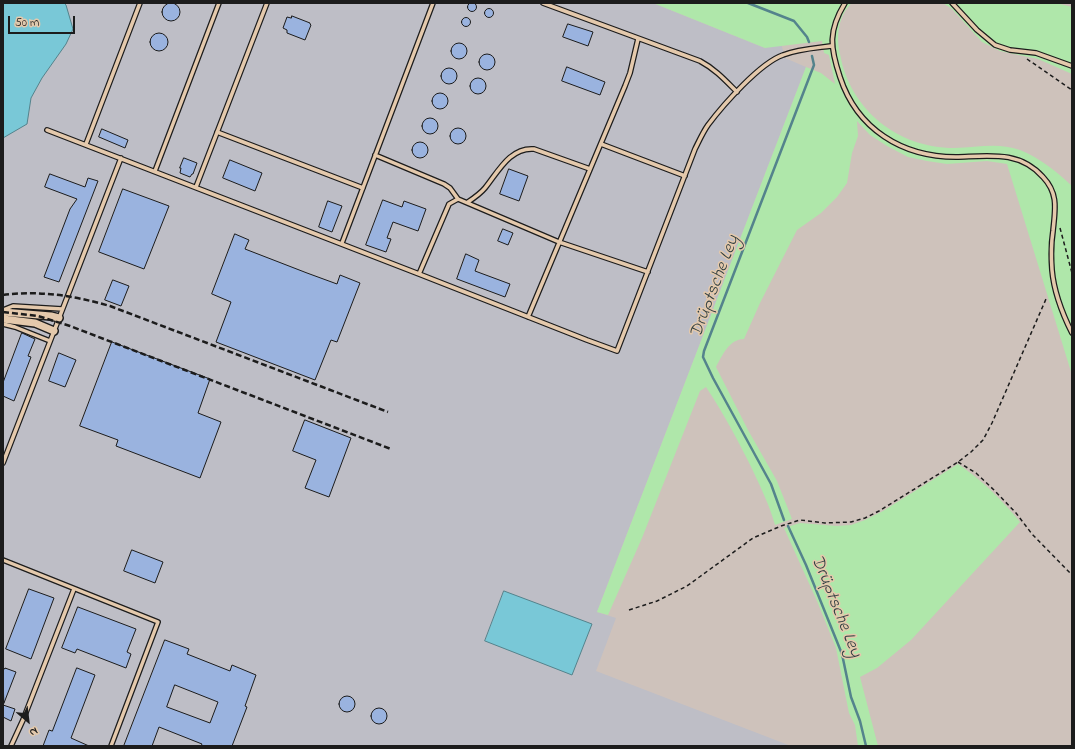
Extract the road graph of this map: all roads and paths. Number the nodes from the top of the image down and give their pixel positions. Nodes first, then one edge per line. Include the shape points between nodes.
1 (140, 3) edge
2 (219, 3) edge
3 (268, 3) edge
4 (433, 3) edge
5 (543, 3) edge
6 (845, 3) edge
7 (952, 3) edge
8 (638, 39) junction
9 (832, 46) junction
10 (1026, 58) dead end
11 (1072, 66) edge
12 (1072, 90) edge
13 (737, 92) junction
14 (47, 130) dead end
15 (217, 132) junction
16 (86, 144) junction
17 (601, 144) junction
18 (375, 155) junction
19 (121, 158) junction
20 (590, 169) junction
21 (155, 171) junction
22 (685, 176) junction
23 (196, 187) junction
24 (363, 188) junction
25 (458, 198) junction
26 (468, 202) junction
27 (1060, 227) dead end
28 (559, 242) junction
29 (342, 243) junction
30 (648, 272) junction
31 (1072, 273) edge
32 (419, 274) junction
33 (1046, 299) dead end
34 (62, 308) junction
35 (3, 311) edge
36 (528, 317) junction
37 (59, 318) junction
38 (3, 319) edge
39 (3, 324) edge
40 (54, 331) junction
41 (1072, 333) edge
42 (50, 341) junction
43 (958, 462) junction
44 (3, 463) edge
45 (3, 560) edge
46 (1072, 575) edge
47 (74, 589) junction
48 (629, 610) dead end
49 (12, 745) edge
50 (16, 746) edge
51 (111, 746) edge

1 - 16 lane
2 - 21 lane
3 - 15 lane
4 - 18 lane
5 - 8 lane
6 - 9 lane via 838,15
7 - 11 lane via 995,45 1010,50 1036,53
8 - 13 lane via 700,61 712,68
8 - 17 lane via 630,73
9 - 13 lane via 780,56
9 - 41 lane via 835,63 847,96 868,123 887,139 925,154 956,157 1006,156 1032,167 1049,184 1056,209 1052,271 1059,305
10 - 12 path
13 - 22 lane via 703,132
14 - 16 lane
15 - 23 lane
15 - 24 lane
16 - 19 lane
17 - 20 lane
17 - 22 lane
18 - 24 lane
18 - 25 lane via 444,184
19 - 21 lane
19 - 34 lane
20 - 26 lane via 528,148 511,156 484,189
20 - 28 lane
21 - 23 lane
22 - 30 lane
23 - 29 lane
24 - 29 lane
25 - 26 lane
25 - 32 lane via 448,204
26 - 28 lane
27 - 31 path
28 - 30 lane
28 - 36 lane
29 - 32 lane
30 - 36 lane via 617,351
32 - 36 lane
33 - 43 path via 988,433 977,447
34 - 35 lane via 13,306
34 - 37 lane
35 - 37 street
37 - 40 lane
38 - 40 street via 35,323
39 - 42 lane
40 - 42 lane
42 - 44 lane
43 - 46 path via 976,473 994,490
43 - 48 path via 866,518 839,523 800,520 753,538 687,586 657,601
45 - 47 lane
47 - 49 lane
47 - 51 lane via 158,622
49 - 50 lane

